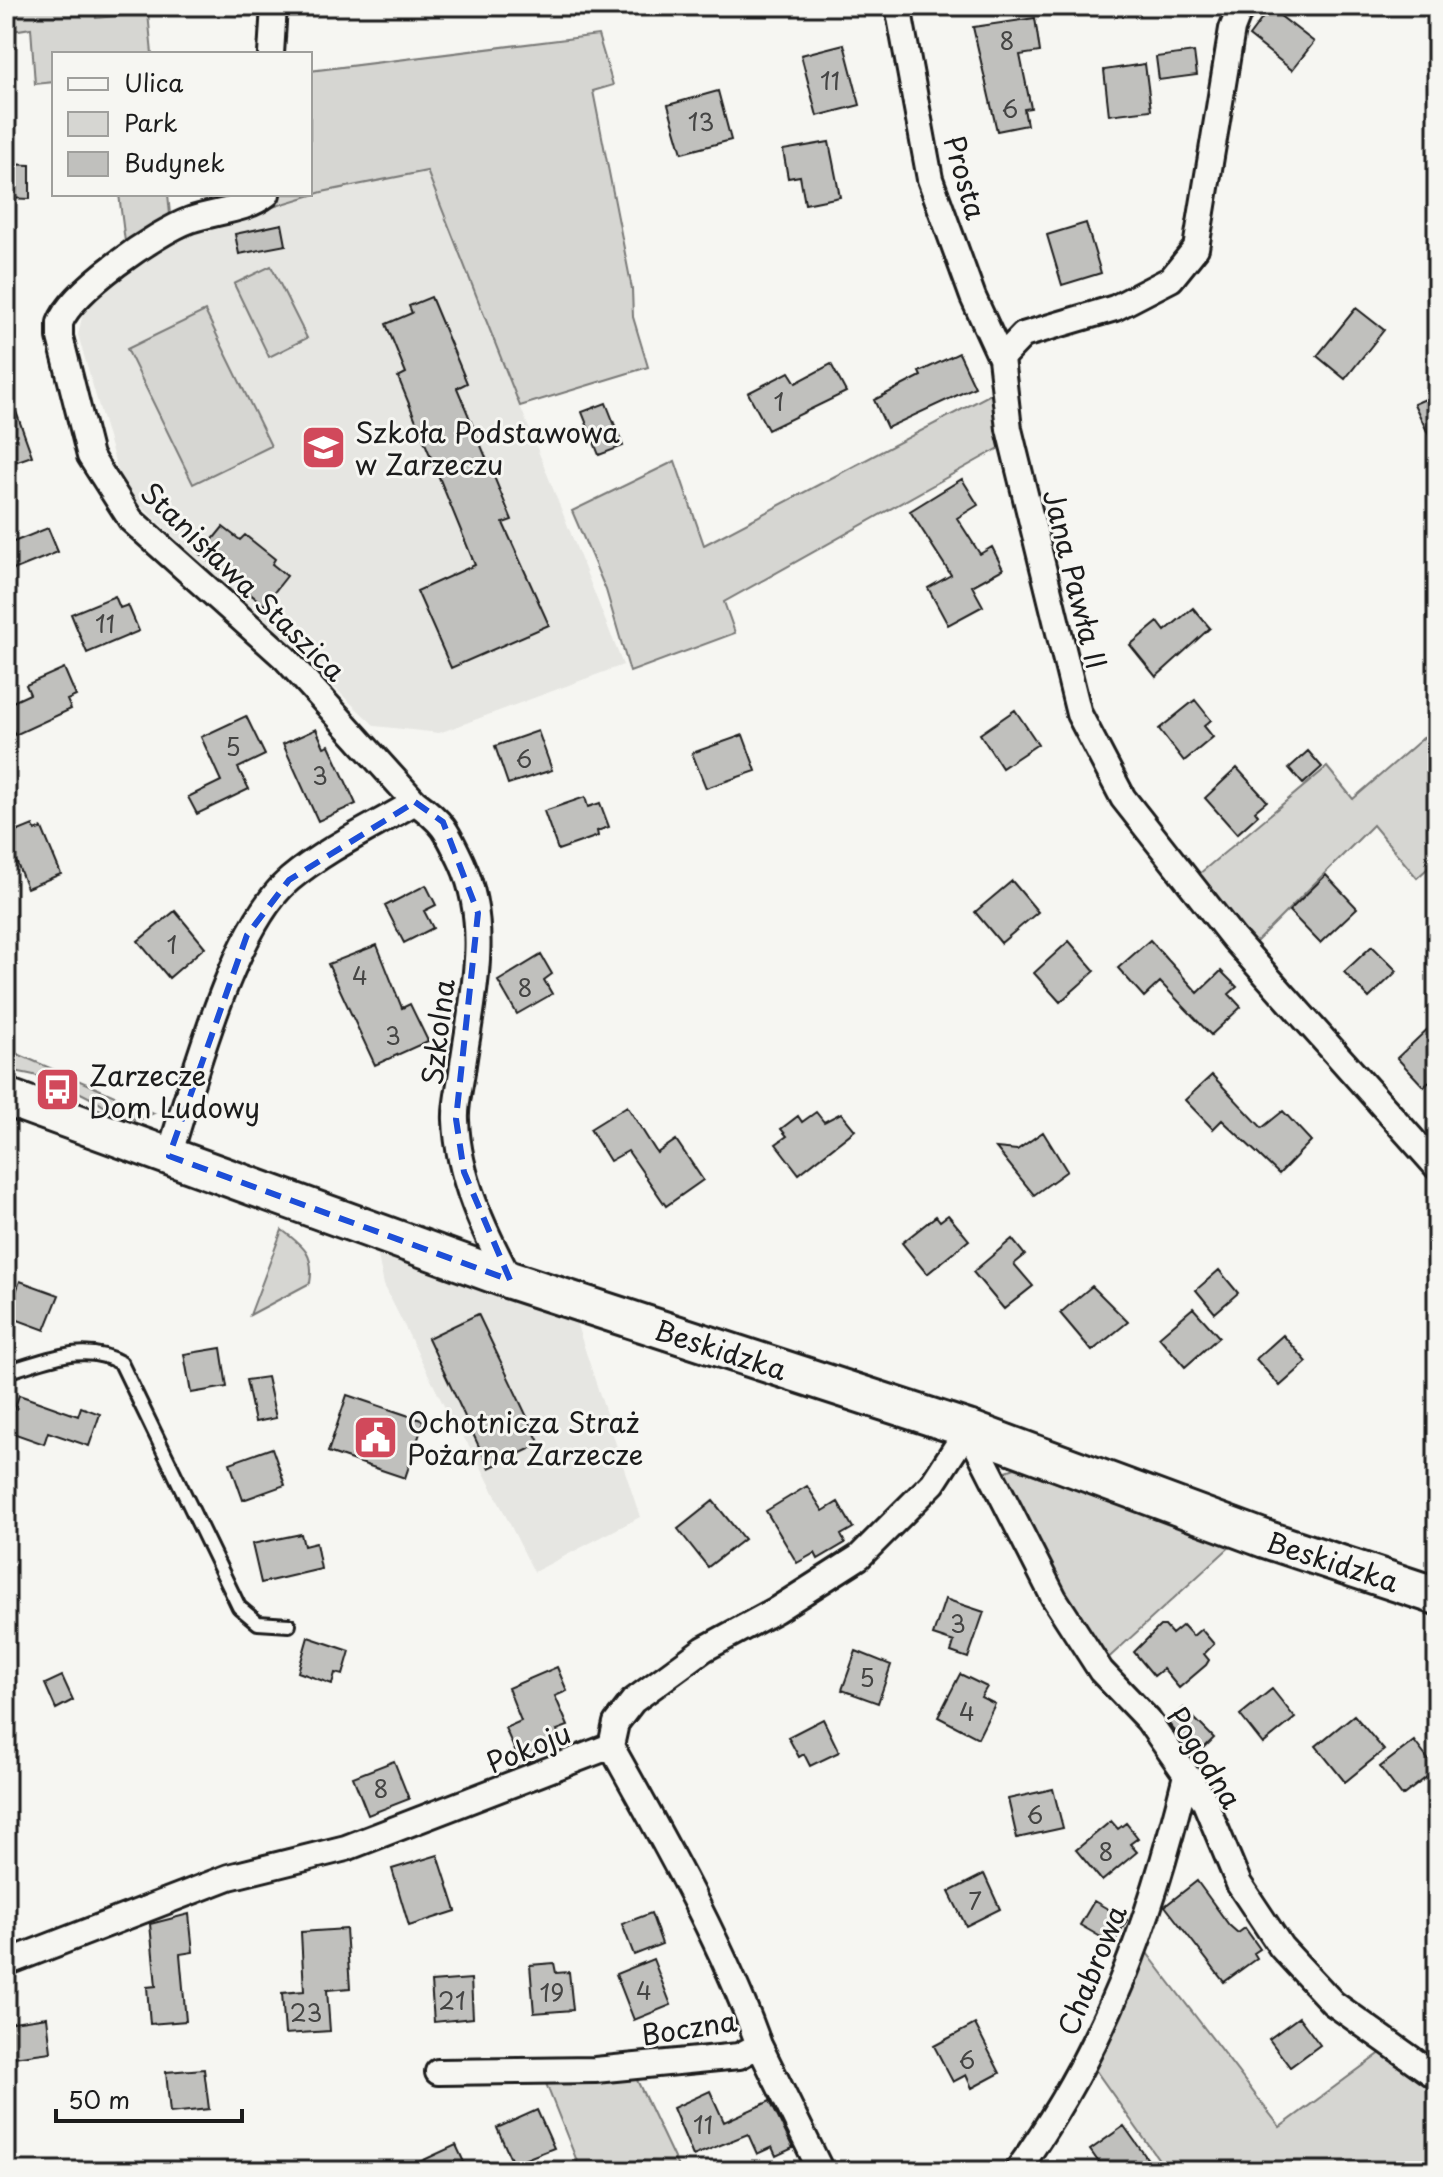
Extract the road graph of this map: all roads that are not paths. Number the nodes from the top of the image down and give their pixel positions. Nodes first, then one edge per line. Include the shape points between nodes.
1 (274, 6) edge
2 (898, 6) edge
3 (1241, 6) edge
4 (271, 52) edge
5 (263, 196) edge
6 (1001, 358) junction
7 (415, 802) junction
8 (6, 1097) edge
9 (169, 1156) junction
10 (1437, 1167) edge
11 (510, 1280) junction
12 (6, 1372) edge
13 (968, 1429) junction
14 (1437, 1596) edge
15 (289, 1625) dead end
16 (611, 1746) junction
17 (1186, 1775) junction
18 (6, 1963) edge
19 (759, 2045) junction
20 (438, 2072) dead end
21 (1437, 2077) edge
22 (821, 2171) edge
23 (1017, 2171) edge

1 - 4 street
2 - 6 street, Prosta via 930,179
3 - 6 street via 1232,29 1196,248 1171,279 1115,308 1023,335
5 - 7 street, Stanisława Staszica via 150,240 75,298 60,323 66,362 90,456 131,520 285,658
6 - 10 street, Jana Pawła II via 1009,429 1075,700 1123,798 1233,938
7 - 9 street via 289,880 247,935
7 - 11 street, Szkolna via 443,822 472,886 478,913 478,952 456,1119 464,1172
8 - 9 street, Beskidzka
9 - 11 street, Beskidzka
11 - 13 street, Beskidzka
12 - 15 lane via 89,1350 121,1363 239,1607 258,1623
13 - 14 street, Beskidzka
13 - 16 street, Pokoju via 933,1483 859,1557 704,1649 633,1701 616,1723
13 - 17 street, Pogodna via 1054,1598 1101,1671 1148,1720
16 - 18 street, Pokoju via 346,1848 229,1877
16 - 19 street, Boczna via 686,1883
17 - 21 street, Pogodna via 1204,1800 1239,1884 1281,1947 1333,2003
17 - 23 street, Chabrowa via 1168,1848 1114,2007 1084,2067
19 - 20 street, Boczna via 739,2056 595,2070
19 - 22 street

